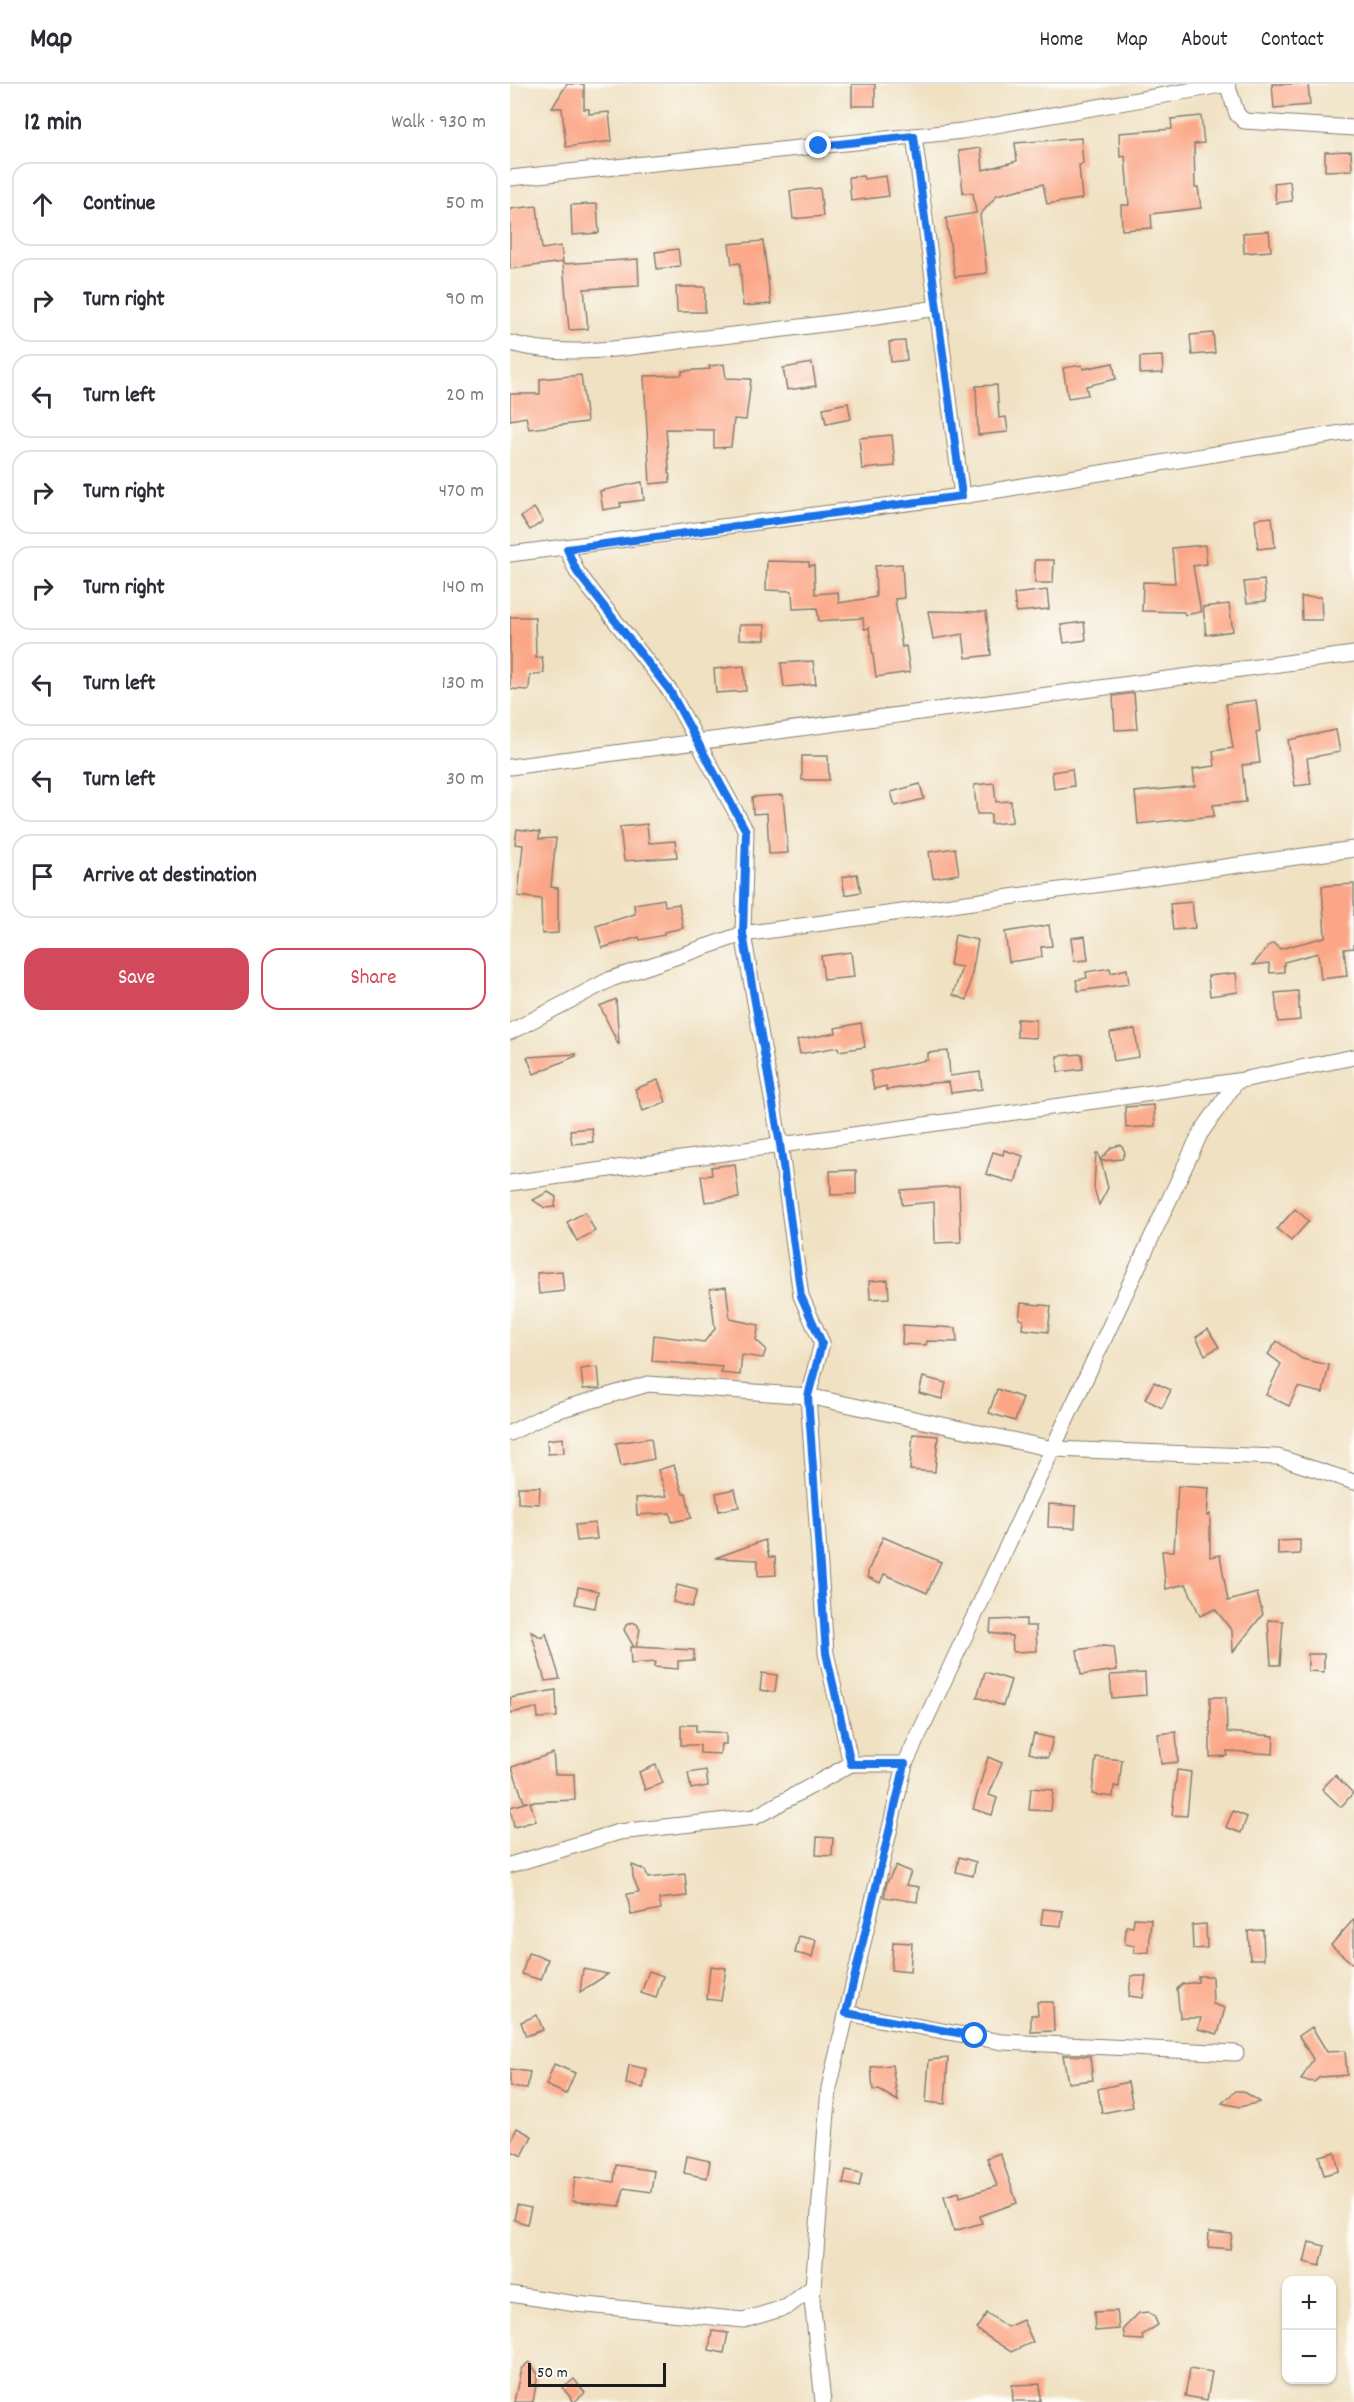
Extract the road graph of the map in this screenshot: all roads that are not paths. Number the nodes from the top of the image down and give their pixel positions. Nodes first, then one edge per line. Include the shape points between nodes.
1 (1354, 128) edge
2 (914, 136) junction
3 (510, 177) edge
4 (937, 308) junction
5 (510, 343) edge
6 (1354, 431) edge
7 (962, 496) junction
8 (567, 549) junction
9 (510, 554) edge
10 (1354, 654) edge
11 (697, 741) junction
12 (510, 767) edge
13 (1354, 849) edge
14 (743, 934) junction
15 (510, 1032) edge
16 (1354, 1058) edge
17 (1237, 1081) junction
18 (780, 1144) junction
19 (510, 1183) edge
20 (808, 1396) junction
21 (510, 1433) edge
22 (1053, 1449) junction
23 (1354, 1482) edge
24 (851, 1764) junction
25 (905, 1764) junction
26 (510, 1865) edge
27 (846, 2013) junction
28 (1236, 2053) dead end
29 (813, 2287) junction
30 (510, 2294) edge
31 (823, 2402) edge

1 - 2 street via 1244,121 1237,114 1227,84
2 - 3 street
2 - 4 street
4 - 5 street via 823,326 612,349 557,350
4 - 7 street
6 - 7 street
7 - 8 street
8 - 9 street
8 - 11 street via 577,572 670,691
10 - 11 street
11 - 12 street
11 - 14 street via 746,831
13 - 14 street
14 - 15 street via 611,979
14 - 18 street
16 - 17 street
17 - 18 street
17 - 22 street via 1200,1134
18 - 19 street
18 - 20 street via 801,1296 822,1343
20 - 21 street via 648,1384 552,1412
20 - 22 street
20 - 24 street via 826,1653
22 - 23 street via 1278,1457
22 - 25 street
24 - 25 street
24 - 26 street via 756,1817 619,1832
25 - 27 street
27 - 28 street via 1002,2042
27 - 29 street via 829,2088
29 - 30 street via 787,2307 744,2320
29 - 31 street

